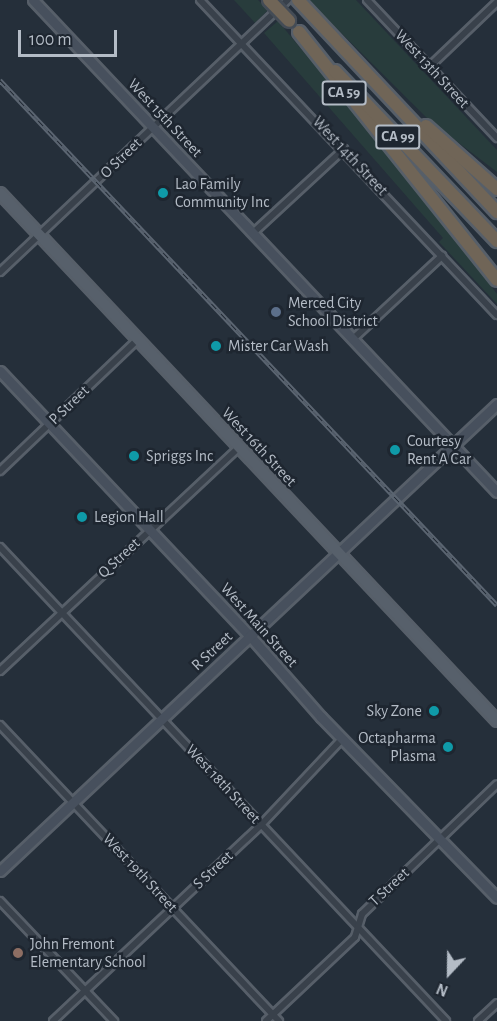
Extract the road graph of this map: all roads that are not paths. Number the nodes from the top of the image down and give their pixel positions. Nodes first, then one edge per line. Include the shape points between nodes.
1 (33, 0) edge
2 (200, 0) edge
3 (269, 0) edge
4 (288, 0) edge
5 (367, 0) edge
6 (497, 2) edge
7 (301, 3) edge
8 (299, 32) junction
9 (242, 44) junction
10 (339, 44) junction
11 (429, 67) junction
12 (153, 127) junction
13 (497, 138) edge
14 (344, 149) junction
15 (497, 189) edge
16 (0, 193) edge
17 (497, 212) edge
18 (253, 233) junction
19 (40, 234) junction
20 (497, 241) edge
21 (442, 256) junction
22 (0, 272) edge
23 (497, 280) edge
24 (497, 315) edge
25 (138, 339) junction
26 (353, 339) junction
27 (0, 371) edge
28 (497, 404) edge
29 (50, 424) junction
30 (453, 446) junction
31 (239, 447) junction
32 (0, 471) edge
33 (497, 492) edge
34 (150, 529) junction
35 (0, 548) edge
36 (339, 553) junction
37 (61, 613) junction
38 (250, 636) junction
39 (0, 671) edge
40 (161, 718) junction
41 (497, 721) edge
42 (0, 725) edge
43 (342, 739) junction
44 (497, 784) edge
45 (73, 802) junction
46 (261, 825) junction
47 (441, 838) junction
48 (0, 871) edge
49 (497, 898) edge
50 (0, 901) edge
51 (173, 908) junction
52 (357, 926) junction
53 (85, 991) junction
54 (497, 1003) edge
55 (273, 1015) junction
56 (53, 1021) edge
57 (114, 1021) edge
58 (266, 1021) edge
59 (279, 1021) edge
60 (446, 1021) edge
61 (478, 1021) edge

1 - 12 street, West 15th Street
2 - 9 street, West 14th Street
3 - 8 highway, CA 99, bridge
4 - 9 street, O Street
5 - 11 street, West 13th Street
6 - 11 street
7 - 10 highway, CA 99
8 - 20 highway, CA 99
8 - 23 highway, CA 59
9 - 12 street, O Street
9 - 14 street, West 14th Street
10 - 15 highway
10 - 17 highway, CA 99
11 - 13 street, West 13th Street
12 - 18 street, West 15th Street
12 - 19 street, O Street
14 - 18 street
14 - 21 street, West 14th Street
16 - 19 main road, West 16th Street
18 - 26 street, West 15th Street
19 - 22 street, O Street
19 - 25 main road, West 16th Street
21 - 24 street, West 14th Street
21 - 26 street
25 - 29 street, P Street
25 - 31 main road, West 16th Street
26 - 30 street, West 15th Street
27 - 29 street, West Main Street
28 - 30 street, R Street
29 - 32 street, P Street
29 - 34 street, West Main Street
30 - 33 street, West 15th Street
30 - 36 street, R Street
31 - 34 street, Q Street
31 - 36 main road, West 16th Street
34 - 37 street, Q Street
34 - 38 street, West Main Street
35 - 37 street, West 18th Street
36 - 38 street, R Street
36 - 41 main road, West 16th Street
37 - 39 street, Q Street
37 - 40 street, West 18th Street
38 - 40 street, R Street
38 - 43 street, West Main Street
40 - 45 street, R Street
40 - 46 street, West 18th Street
42 - 45 street, West 19th Street
43 - 46 street, S Street
43 - 47 street, West Main Street
44 - 47 street, T Street
45 - 48 street, R Street
45 - 51 street, West 19th Street
46 - 51 street, S Street
46 - 52 street, West 18th Street
47 - 49 street, West Main Street
47 - 52 street, T Street via 362,914
50 - 53 street
51 - 53 street, S Street
51 - 55 street, West 19th Street
52 - 55 street, T Street via 355,937
52 - 60 street, West 18th Street
53 - 56 street, S Street
53 - 57 street
54 - 61 street
55 - 58 street, T Street
55 - 59 street, West 19th Street

